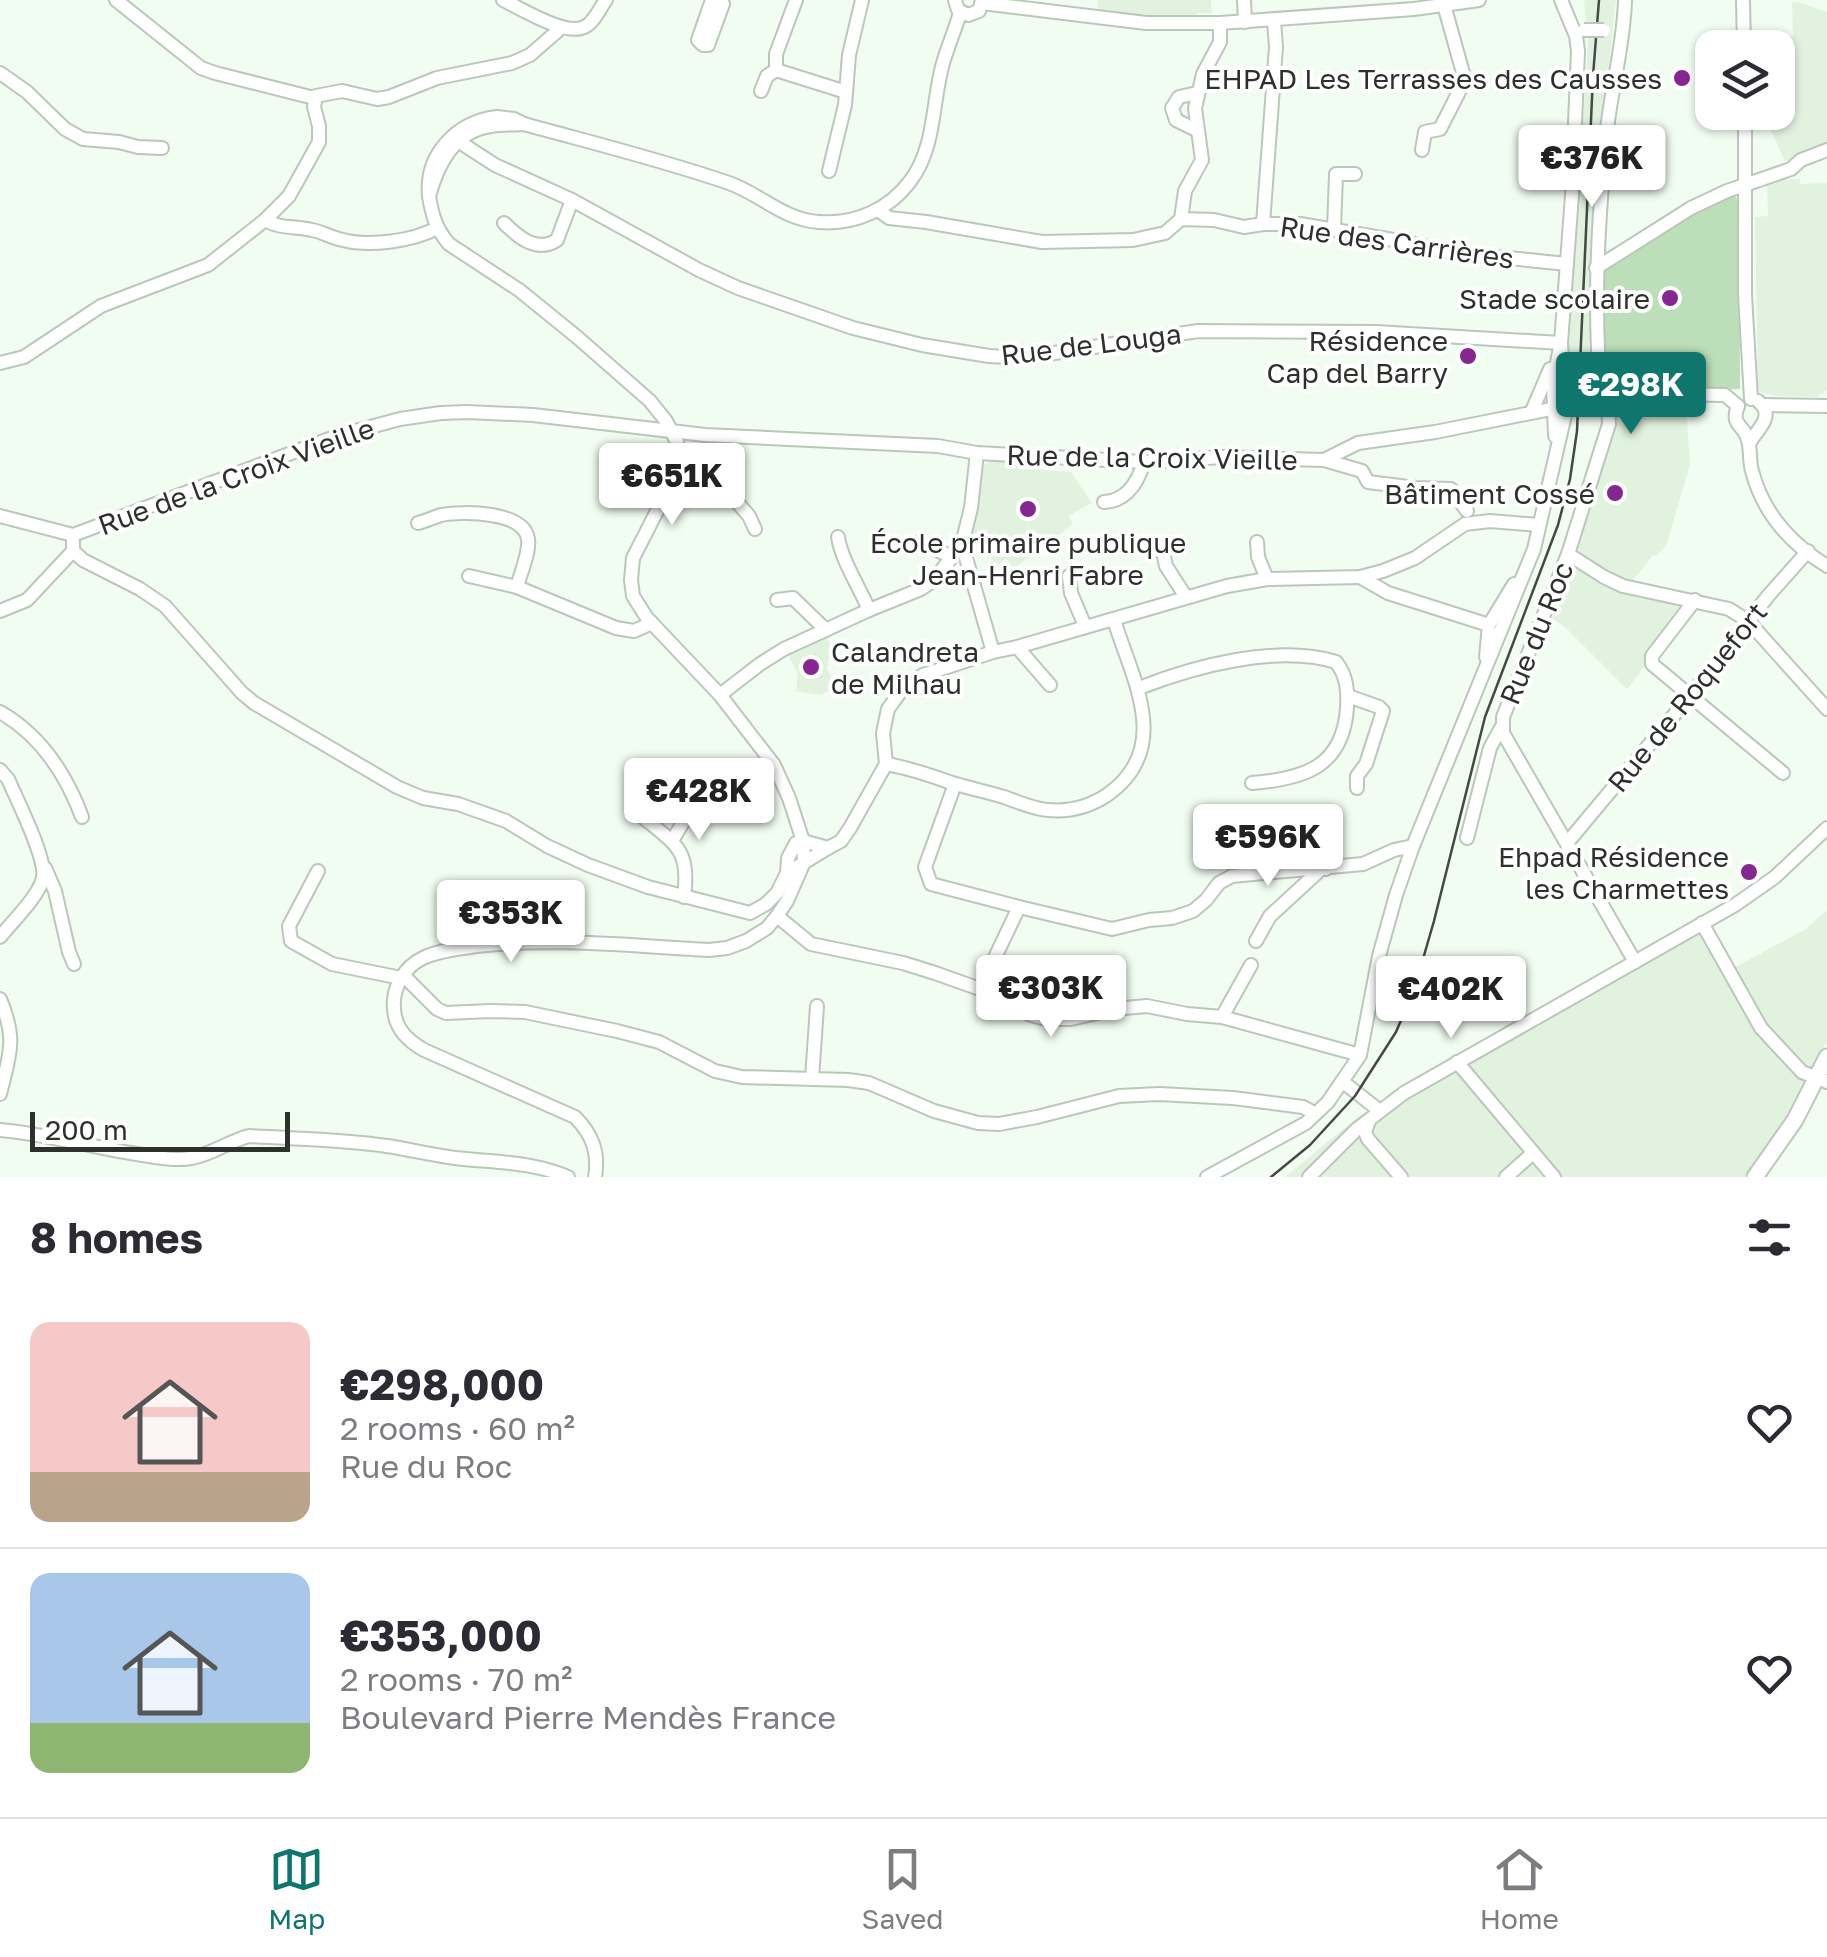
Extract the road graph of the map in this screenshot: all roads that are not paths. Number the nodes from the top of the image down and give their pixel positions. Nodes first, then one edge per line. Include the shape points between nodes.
1 (116, 0) edge
2 (503, 0) edge
3 (606, 0) edge
4 (712, 0) edge
5 (722, 0) edge
6 (796, 0) edge
7 (862, 0) edge
8 (1244, 0) edge
9 (1309, 0) edge
10 (1479, 0) edge
11 (1560, 0) edge
12 (1625, 0) edge
13 (1743, 0) edge
14 (982, 2) edge
15 (1011, 3) edge
16 (1414, 5) edge
17 (1444, 5) junction
18 (1072, 7) edge
19 (962, 9) edge
20 (1310, 17) junction
21 (1274, 21) junction
22 (1245, 22) junction
23 (1220, 24) junction
24 (560, 28) junction
25 (1579, 30) junction
26 (1744, 30) edge
27 (1622, 31) junction
28 (776, 70) junction
29 (0, 73) edge
30 (761, 91) dead end
31 (846, 92) junction
32 (1197, 93) junction
33 (314, 98) junction
34 (524, 124) junction
35 (480, 128) junction
36 (1196, 130) junction
37 (1745, 130) edge
38 (458, 141) junction
39 (162, 148) dead end
40 (1422, 150) dead end
41 (1827, 150) edge
42 (483, 156) junction
43 (828, 171) dead end
44 (1355, 174) dead end
45 (1745, 184) junction
46 (429, 196) junction
47 (572, 200) junction
48 (878, 210) junction
49 (1181, 219) junction
50 (265, 220) junction
51 (504, 223) dead end
52 (1263, 224) junction
53 (437, 228) junction
54 (1334, 229) junction
55 (1566, 264) junction
56 (1596, 268) junction
57 (1596, 334) junction
58 (1561, 344) junction
59 (0, 363) edge
60 (1564, 397) junction
61 (1629, 397) junction
62 (1596, 400) junction
63 (1758, 406) junction
64 (1827, 406) edge
65 (1532, 411) junction
66 (661, 413) junction
67 (637, 427) junction
68 (1750, 434) junction
69 (676, 440) junction
70 (1600, 452) junction
71 (976, 453) junction
72 (1324, 460) junction
73 (1144, 462) junction
74 (677, 472) junction
75 (1104, 502) dead end
76 (1467, 511) dead end
77 (0, 516) edge
78 (418, 523) dead end
79 (1540, 524) junction
80 (755, 529) dead end
81 (73, 534) junction
82 (838, 537) dead end
83 (920, 542) dead end
84 (1257, 542) dead end
85 (962, 544) junction
86 (1799, 544) junction
87 (1162, 547) dead end
88 (73, 551) junction
89 (1568, 554) junction
90 (952, 557) junction
91 (1530, 558) junction
92 (1827, 564) edge
93 (470, 576) dead end
94 (1069, 576) dead end
95 (1360, 577) junction
96 (1267, 579) junction
97 (517, 587) junction
98 (1186, 597) junction
99 (777, 600) dead end
100 (1695, 600) junction
101 (870, 610) junction
102 (0, 611) edge
103 (1114, 620) junction
104 (1748, 621) junction
105 (652, 623) junction
106 (1489, 625) junction
107 (1086, 626) junction
108 (826, 630) junction
109 (1017, 647) junction
110 (993, 652) junction
111 (1484, 674) junction
112 (1050, 685) dead end
113 (1139, 688) junction
114 (720, 695) junction
115 (1348, 696) junction
116 (1690, 696) junction
117 (1827, 709) edge
118 (0, 712) edge
119 (1502, 726) junction
120 (886, 764) junction
121 (0, 770) edge
122 (1783, 773) dead end
123 (1252, 783) dead end
124 (955, 784) junction
125 (1358, 788) dead end
126 (700, 802) dead end
127 (1311, 813) dead end
128 (82, 816) dead end
129 (644, 818) dead end
130 (1827, 828) edge
131 (1467, 838) dead end
132 (672, 841) junction
133 (800, 842) junction
134 (1567, 844) junction
135 (1413, 846) junction
136 (828, 848) junction
137 (42, 861) junction
138 (1323, 870) junction
139 (318, 871) dead end
140 (796, 871) junction
141 (684, 897) junction
142 (1018, 907) junction
143 (777, 916) junction
144 (1702, 923) junction
145 (0, 937) edge
146 (1256, 941) dead end
147 (1634, 962) junction
148 (74, 964) dead end
149 (1251, 965) dead end
150 (402, 977) junction
151 (980, 989) junction
152 (0, 1000) edge
153 (817, 1006) dead end
154 (1222, 1017) junction
155 (1360, 1056) junction
156 (1827, 1057) edge
157 (1456, 1062) junction
158 (812, 1079) junction
159 (1822, 1080) edge
160 (1343, 1082) junction
161 (0, 1094) edge
162 (1314, 1114) junction
163 (1374, 1116) junction
164 (0, 1130) edge
165 (1533, 1153) junction
166 (1765, 1173) edge
167 (568, 1177) edge
168 (592, 1177) edge
169 (1207, 1177) edge
170 (1309, 1177) edge
171 (1401, 1177) edge
172 (1506, 1177) edge
173 (1554, 1177) edge

1 - 33 street via 201,68
2 - 24 street
3 - 24 street via 588,26
4 - 5 street via 702,45 708,45
6 - 28 street
7 - 31 street
8 - 22 street
9 - 20 street
10 - 17 street
11 - 25 street
12 - 27 street
13 - 26 street
14 - 15 street
14 - 19 street via 979,11
15 - 18 street
16 - 17 street
16 - 20 street
17 - 40 street via 1465,80 1440,129 1425,132
18 - 23 street via 1146,23
19 - 48 street via 920,166
20 - 21 street
21 - 22 street
21 - 52 street
22 - 23 street
23 - 32 street via 1220,42
24 - 33 street via 512,64 437,78 389,97 342,90
25 - 27 street, bridge
25 - 55 street
27 - 56 street
28 - 30 street
28 - 31 street
29 - 39 street via 83,139
31 - 43 street
32 - 36 street
32 - 36 street via 1179,97 1172,108 1176,120
33 - 50 street via 319,142 289,196
34 - 35 street
34 - 46 street via 497,117 463,128 436,156
34 - 48 street via 730,184 797,218 837,222
35 - 38 street
35 - 42 street
36 - 49 street via 1202,160
37 - 45 street
38 - 42 street, Rue de Louga
38 - 46 street via 440,164
41 - 45 street
42 - 47 street, Rue de Louga
44 - 54 street via 1336,174
45 - 56 street via 1691,208
45 - 63 street via 1745,295
46 - 53 street
47 - 51 street via 554,244 538,247
47 - 58 street, Rue de Louga via 699,270 774,302 853,328 989,356 1060,354 1198,332 1376,332
48 - 49 street, Rue des Carrières via 889,218 1042,242 1133,240 1165,232
49 - 52 street, Rue des Carrières
50 - 53 street via 358,243 422,237
50 - 59 street via 208,265 100,306 34,351
52 - 54 street, Rue des Carrières
53 - 66 street via 461,254 550,314
54 - 55 street, Rue des Carrières via 1449,252
55 - 58 street
56 - 57 street
57 - 60 street via 1592,376
57 - 62 street, Rue du Roc
58 - 60 street
58 - 65 street
60 - 62 street, Rue de la Croix Vieille
60 - 62 street via 1596,390
60 - 65 street, Rue de la Croix Vieille
60 - 79 street
61 - 62 street, Rue de la Croix Vieille
61 - 63 street, Rue de la Croix Vieille via 1725,396
61 - 70 street via 1616,408
62 - 70 street, Rue du Roc via 1608,408
63 - 64 street, Rue de la Croix Vieille
63 - 68 street via 1764,424
63 - 68 street via 1735,412
65 - 72 street, Rue de la Croix Vieille via 1358,443
66 - 67 street
66 - 69 street
67 - 69 street, Rue de la Croix Vieille
67 - 81 street, Rue de la Croix Vieille via 467,412 400,419
68 - 86 street via 1759,492
69 - 71 street, Rue de la Croix Vieille via 705,435
69 - 74 street
70 - 89 street, Rue du Roc
71 - 73 street, Rue de la Croix Vieille
71 - 85 street
72 - 73 street, Rue de la Croix Vieille
72 - 76 street via 1362,471 1368,482 1451,489
73 - 75 street via 1137,484 1115,502
74 - 80 street via 717,478
74 - 105 street via 631,570 633,596
77 - 81 street
78 - 97 street via 464,513 520,524 528,545
79 - 91 street
79 - 95 street via 1466,524 1415,558
81 - 88 street
82 - 101 street
83 - 90 street
84 - 96 street
85 - 90 street
85 - 110 street
86 - 92 street
86 - 104 street, Rue de Roquefort
87 - 98 street
88 - 102 street via 27,600
88 - 141 street via 165,606 254,703 397,787 506,821 588,866
89 - 100 street via 1623,586
89 - 119 street, Rue du Roc
90 - 101 street via 921,589
91 - 106 street
91 - 111 street
93 - 97 street
94 - 107 street
95 - 96 street
95 - 106 street via 1388,593
96 - 98 street
97 - 105 street via 616,628 634,631
98 - 103 street
99 - 108 street via 794,598
100 - 104 street
100 - 116 street via 1652,656 1652,664
101 - 108 street
103 - 107 street
103 - 113 street
104 - 116 street, Rue de Roquefort
104 - 117 street
105 - 114 street
106 - 111 street
107 - 109 street
108 - 114 street via 760,664
109 - 110 street
109 - 112 street
110 - 120 street via 923,675 901,691 883,732
111 - 135 street
113 - 115 street via 1252,658 1321,658 1342,670
113 - 124 street via 1144,731 1138,759 1094,803 1046,810
114 - 133 street via 774,765
115 - 123 street via 1346,726 1317,768 1279,782
115 - 125 street via 1384,711
116 - 122 street
116 - 134 street, Rue de Roquefort
118 - 128 street via 38,741
119 - 131 street
119 - 134 street, Rue du Roc
120 - 124 street
120 - 136 street via 850,828
121 - 137 street
124 - 142 street via 925,867 930,884
126 - 132 street
127 - 138 street
129 - 132 street
130 - 144 street via 1775,877
132 - 141 street via 685,863
133 - 136 street
133 - 140 street
133 - 140 street via 788,858
134 - 147 street, Rue du Roc
135 - 138 street
135 - 155 street via 1379,956
136 - 140 street
137 - 145 street via 42,880
137 - 148 street
138 - 142 street via 1232,876 1193,911 1112,929
138 - 146 street via 1270,916
139 - 150 street via 289,926 291,941 332,964
140 - 141 street via 759,910 741,912
140 - 143 street
142 - 151 street
143 - 150 street via 758,935 727,948 491,944 422,958
143 - 151 street via 811,944 903,963
144 - 147 street
144 - 159 street via 1762,1028 1802,1072
147 - 157 street
149 - 154 street
150 - 158 street via 446,1013 525,1012 659,1042 742,1078
150 - 168 street via 394,1016 403,1034 558,1110 588,1143
151 - 154 street via 1046,1019 1147,1006
152 - 161 street via 12,1050
153 - 158 street
154 - 155 street
155 - 160 street
156 - 159 main road
157 - 163 street
157 - 165 street
158 - 162 street via 868,1082 978,1123 1158,1094 1233,1098
159 - 166 main road
160 - 162 street
160 - 163 street
162 - 169 street
163 - 170 street
163 - 171 street via 1368,1139
164 - 167 street via 162,1158 193,1158 249,1136 346,1141 524,1164
165 - 172 street
165 - 173 street

